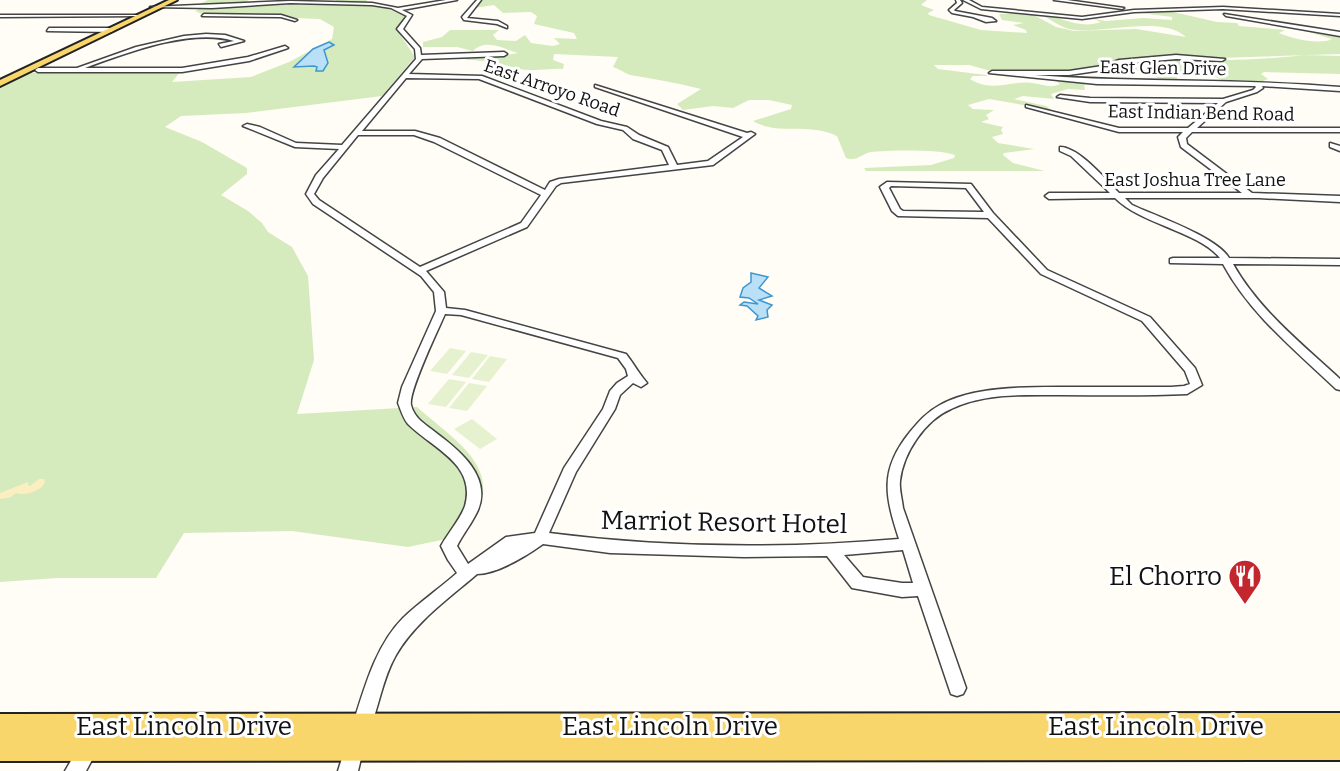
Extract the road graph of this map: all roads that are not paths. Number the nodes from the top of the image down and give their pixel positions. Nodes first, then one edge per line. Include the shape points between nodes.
1 (168, 0) edge
2 (174, 0) edge
3 (455, 0) edge
4 (479, 0) edge
5 (958, 0) edge
6 (964, 0) edge
7 (1056, 0) edge
8 (1188, 0) edge
9 (291, 1) edge
10 (155, 8) junction
11 (199, 8) junction
12 (399, 9) junction
13 (1198, 10) junction
14 (1134, 11) junction
15 (1340, 15) edge
16 (0, 16) edge
17 (138, 16) junction
18 (975, 16) dead end
19 (295, 20) dead end
20 (505, 27) dead end
21 (49, 30) dead end
22 (108, 30) junction
23 (1340, 34) edge
24 (221, 45) dead end
25 (285, 48) dead end
26 (504, 54) dead end
27 (420, 57) junction
28 (1222, 59) dead end
29 (23, 70) junction
30 (74, 70) junction
31 (405, 76) junction
32 (0, 82) edge
33 (1257, 85) junction
34 (597, 86) dead end
35 (1339, 89) edge
36 (1060, 97) dead end
37 (1331, 99) dead end
38 (1224, 101) junction
39 (1028, 106) dead end
40 (247, 126) dead end
41 (1190, 130) junction
42 (1340, 130) edge
43 (357, 133) junction
44 (345, 147) junction
45 (1062, 149) dead end
46 (674, 167) junction
47 (546, 194) junction
48 (1117, 195) junction
49 (1250, 195) junction
50 (1049, 196) dead end
51 (1340, 199) edge
52 (990, 215) junction
53 (1173, 261) dead end
54 (1340, 261) edge
55 (1228, 262) junction
56 (418, 271) junction
57 (441, 311) junction
58 (1340, 387) edge
59 (540, 538) junction
60 (906, 544) junction
61 (836, 550) junction
62 (467, 574) junction
63 (882, 588) junction
64 (923, 589) junction
65 (957, 688) dead end
66 (1340, 725) edge
67 (0, 726) edge
68 (1003, 727) junction
69 (96, 737) junction
70 (633, 737) junction
71 (899, 747) junction
72 (1340, 747) edge
73 (0, 748) edge
74 (355, 748) edge
75 (75, 771) edge

1 - 10 main road
2 - 10 main road
3 - 12 street
4 - 20 street via 464,17
5 - 18 street via 960,3 952,11
6 - 14 street via 977,7 1082,18
7 - 14 street
8 - 13 street
9 - 11 street
9 - 12 street via 378,4
10 - 11 street
10 - 17 main road
11 - 19 street via 193,13 281,16
12 - 27 street via 410,15 400,29
13 - 14 street
13 - 15 street
13 - 23 street
16 - 17 street
17 - 22 main road
21 - 22 street
22 - 29 main road
24 - 30 street via 241,41 217,36 160,43
25 - 30 street via 249,59 182,70
26 - 27 street
27 - 31 street
28 - 33 street, East Glen Drive via 1165,58 1069,73 992,74 1097,82
29 - 30 street
29 - 32 main road
31 - 43 street
31 - 46 street, East Arroyo Road via 480,77 599,123 625,128 665,149
33 - 35 street, East Glen Drive
33 - 38 street via 1260,88 1255,91
34 - 46 street via 750,135 713,162
35 - 37 street, East Glen Drive
36 - 38 street
38 - 41 street
39 - 41 street, East Indian Bend Road via 1111,129
40 - 44 street via 295,145
41 - 42 street, East Indian Bend Road
41 - 49 street via 1182,137 1184,146
43 - 44 street
43 - 47 street via 415,133 437,140
44 - 56 street via 312,187 312,197
45 - 48 street via 1074,154
46 - 47 street via 566,178
47 - 56 street via 524,225
48 - 49 street, East Joshua Tree Lane
48 - 50 street, East Joshua Tree Lane
48 - 55 street via 1139,213 1196,237
49 - 51 street, East Joshua Tree Lane
52 - 52 street via 965,185 884,187 896,212 901,214
52 - 60 street via 1044,272 1146,319 1191,370 1197,385 1171,391 1000,392 946,406 918,428 898,460 894,494
53 - 55 street
54 - 55 street
55 - 58 street via 1252,300
56 - 57 street via 440,292
57 - 59 street via 461,312 622,356 638,381 609,409 569,471
57 - 62 street via 404,403 412,420 453,452 471,476 475,490 471,509 449,546
59 - 61 street, Marriot Resort Hotel via 690,551
59 - 62 street via 519,553
60 - 61 street, Marriot Resort Hotel
60 - 64 street
61 - 63 street via 854,570
61 - 63 street via 858,583
62 - 74 street via 423,608 388,651
63 - 64 street
64 - 65 street
66 - 68 main road, East Lincoln Drive
67 - 69 main road, East Lincoln Drive
68 - 70 main road, East Lincoln Drive
68 - 71 main road via 990,737 916,738
69 - 73 main road, East Lincoln Drive
69 - 74 main road, East Lincoln Drive
69 - 75 street
70 - 71 main road, East Lincoln Drive
70 - 74 main road, East Lincoln Drive
71 - 72 main road, East Lincoln Drive

